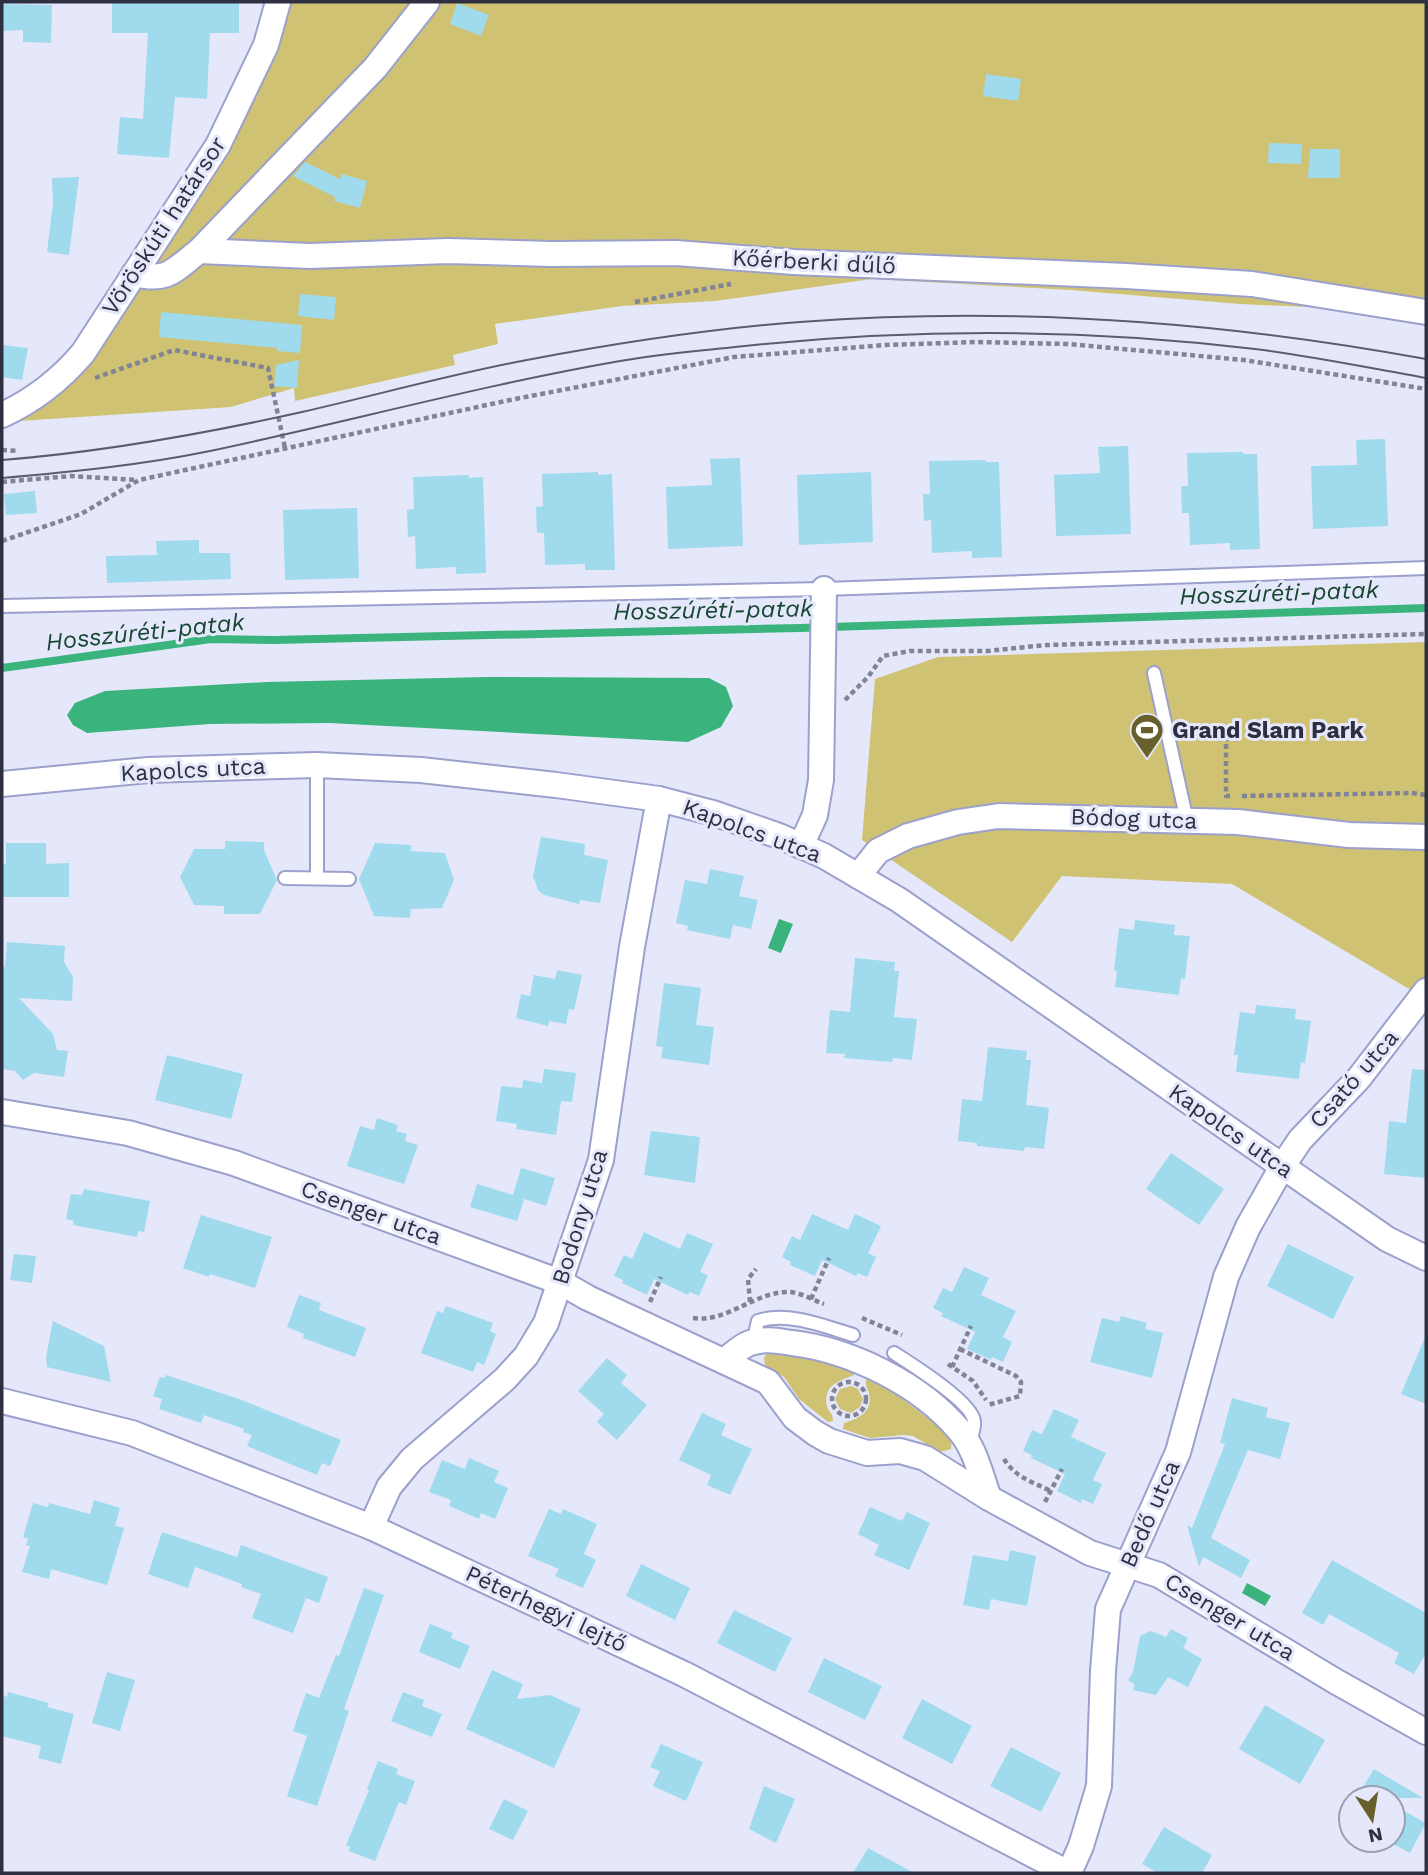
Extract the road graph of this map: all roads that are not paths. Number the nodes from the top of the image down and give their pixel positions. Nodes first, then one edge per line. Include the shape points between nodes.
1 (278, 2) edge
2 (427, 2) edge
3 (199, 251) junction
4 (134, 274) junction
5 (1426, 312) edge
6 (2, 415) edge
7 (1426, 568) edge
8 (824, 598) junction
9 (2, 606) edge
10 (1154, 673) dead end
11 (317, 765) junction
12 (2, 784) edge
13 (659, 799) junction
14 (1187, 821) junction
15 (1426, 837) edge
16 (801, 846) junction
17 (858, 876) junction
18 (285, 878) dead end
19 (317, 878) junction
20 (349, 879) dead end
21 (1426, 991) edge
22 (2, 1112) edge
23 (1282, 1167) junction
24 (1426, 1258) edge
25 (560, 1282) junction
26 (853, 1335) dead end
27 (753, 1342) junction
28 (894, 1353) dead end
29 (724, 1361) junction
30 (2, 1401) edge
31 (970, 1447) junction
32 (989, 1498) junction
33 (371, 1528) junction
34 (1126, 1565) junction
35 (1426, 1731) edge
36 (1068, 1873) edge

1 - 4 street, Vöröskúti határsor via 266,45 218,145
2 - 3 street via 375,68
3 - 4 street via 173,272 154,279
3 - 5 street, Kőérberki dűlő via 310,256 448,251 676,253 1252,284
4 - 6 street, Vöröskúti határsor via 62,377
7 - 8 lane
8 - 9 lane
8 - 16 street via 819,795
10 - 14 lane
11 - 12 street, Kapolcs utca via 148,770
11 - 13 street, Kapolcs utca via 421,769
11 - 19 lane
13 - 16 street, Kapolcs utca via 713,813
13 - 25 street, Bodony utca via 601,1160
14 - 15 street, Bódog utca
14 - 17 street, Bódog utca via 999,816 958,822 908,836 878,851
16 - 17 street, Kapolcs utca
17 - 23 street, Kapolcs utca via 911,908
18 - 19 lane
19 - 20 lane
21 - 23 street, Csató utca
22 - 25 street, Csenger utca via 128,1133 234,1163
23 - 24 street, Kapolcs utca via 1387,1238
23 - 34 street, Bedő utca via 1226,1277 1178,1452
25 - 29 street, Csenger utca
25 - 33 street, Bodony utca via 526,1356 412,1459 389,1487
26 - 27 lane via 774,1317 758,1321
27 - 29 street
27 - 31 street via 767,1339 815,1345 876,1368 942,1413
28 - 31 lane via 936,1380 970,1412 974,1420
29 - 32 street, Csenger utca via 768,1382 795,1418 822,1437 847,1448 900,1451 925,1458
30 - 33 street, Péterhegyi lejtő via 132,1433
31 - 32 street
32 - 34 street, Csenger utca via 1090,1553
33 - 36 street, Péterhegyi lejtő via 684,1674
34 - 35 street, Csenger utca via 1159,1575
34 - 36 street, Bedő utca via 1108,1609 1099,1786 1086,1834

